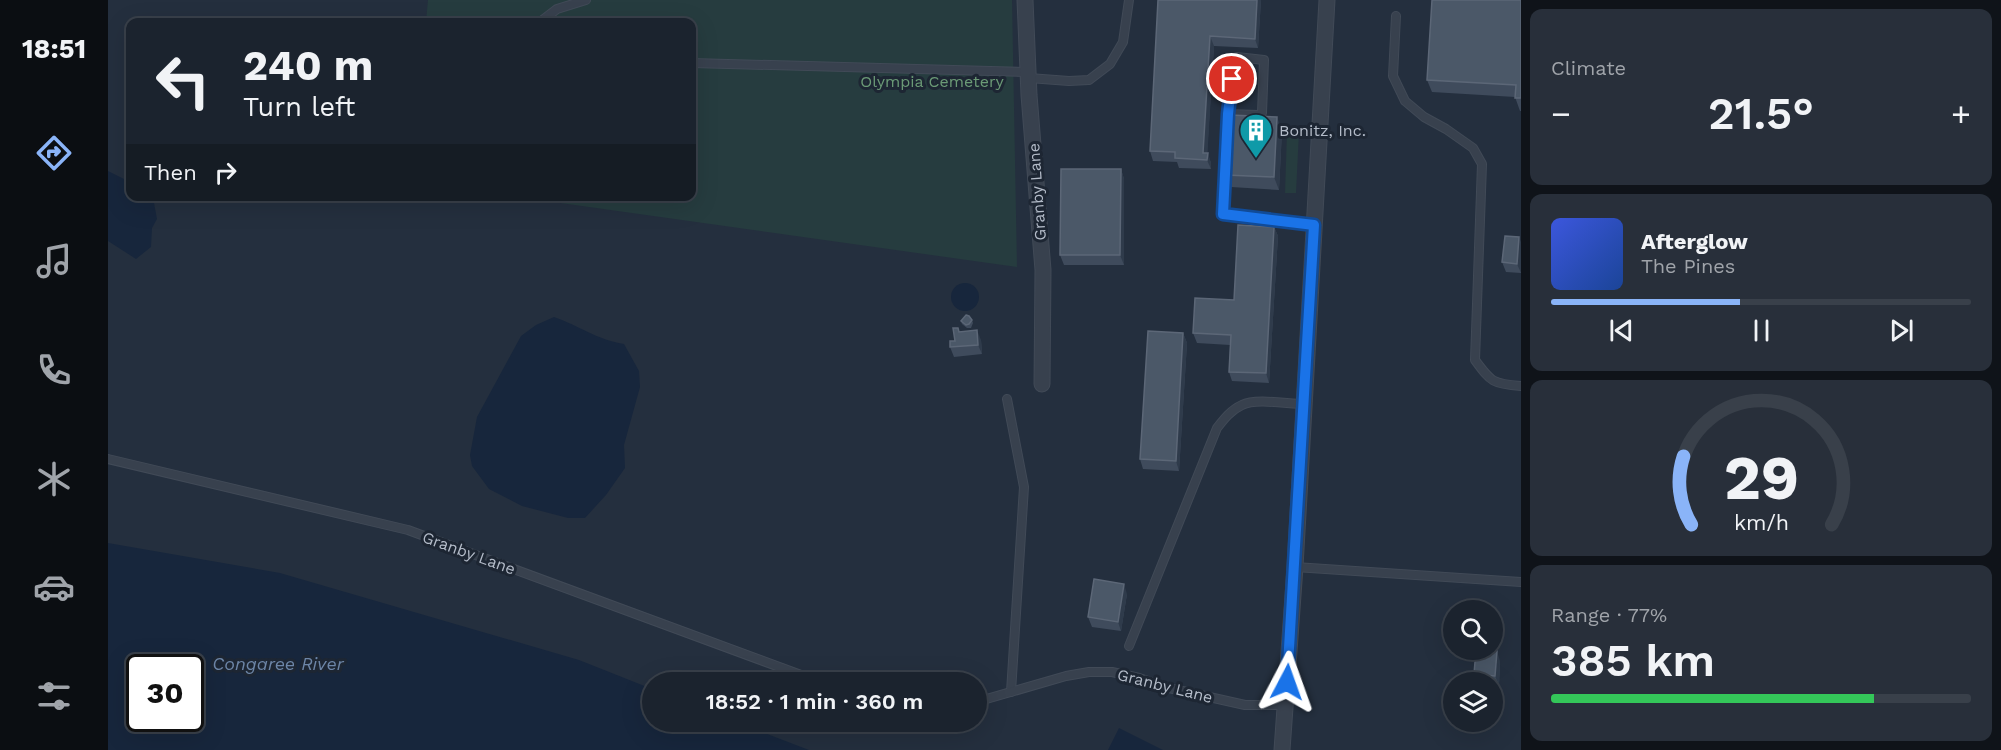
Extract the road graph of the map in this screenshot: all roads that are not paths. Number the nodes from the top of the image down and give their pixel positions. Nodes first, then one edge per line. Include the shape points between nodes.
1 (586, 0) edge
2 (1025, 0) edge
3 (1129, 0) edge
4 (1327, 0) edge
5 (1396, 16) dead end
6 (545, 18) edge
7 (696, 63) edge
8 (1029, 75) junction
9 (1228, 114) junction
10 (1314, 225) junction
11 (1042, 384) dead end
12 (1521, 386) edge
13 (1007, 399) dead end
14 (1304, 404) junction
15 (108, 459) edge
16 (1295, 567) junction
17 (1521, 582) edge
18 (1129, 646) dead end
19 (793, 672) edge
20 (1011, 692) junction
21 (987, 699) edge
22 (1285, 705) junction
23 (1282, 750) edge

1 - 6 lane via 557,9
2 - 8 street, Granby Lane
3 - 8 lane via 1123,42 1110,64 1089,80
4 - 10 street
5 - 12 lane via 1393,76 1405,102 1473,148 1482,164 1475,360 1498,385
7 - 8 lane
8 - 11 street, Granby Lane via 1042,270
9 - 9 lane via 1235,59 1264,60 1262,113
9 - 10 lane via 1223,214
10 - 14 street
13 - 20 lane via 1024,488
14 - 16 street
14 - 18 lane via 1249,402 1230,413 1217,428
15 - 19 lane, Granby Lane via 408,530
16 - 17 lane
16 - 22 street
20 - 21 lane, Granby Lane
20 - 22 lane, Granby Lane via 1066,676 1112,672 1245,705
22 - 23 street

